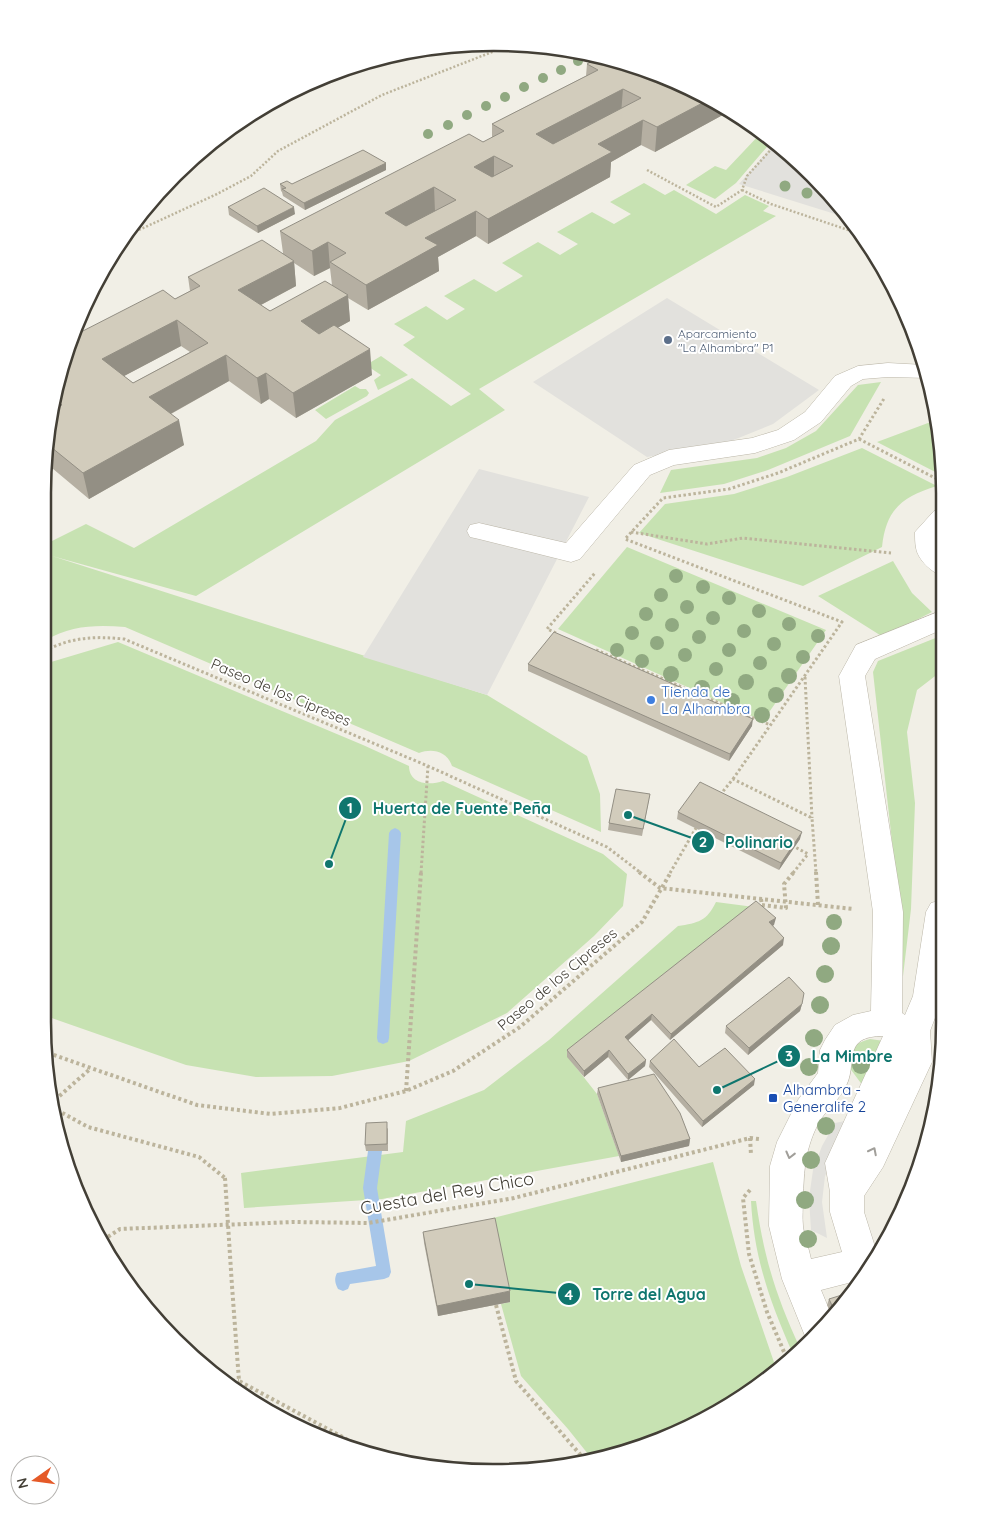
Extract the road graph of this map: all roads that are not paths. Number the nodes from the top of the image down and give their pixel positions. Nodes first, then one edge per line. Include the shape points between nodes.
1 (919, 372) edge
2 (936, 523) edge
3 (479, 531) dead end
4 (936, 559) edge
5 (936, 622) edge
6 (936, 948) edge
7 (900, 1026) junction
8 (834, 1078) junction
9 (865, 1108) junction
10 (848, 1192) junction
11 (863, 1265) edge
12 (861, 1266) edge
13 (799, 1279) junction
14 (817, 1323) edge

1 - 3 street via 858,373 844,381 813,417 786,435 755,445 669,458 642,470 570,553
2 - 4 street via 926,532 928,550
5 - 7 street via 865,652 852,676 888,912
6 - 7 street via 928,996
7 - 8 street via 864,1026 846,1035 836,1050
7 - 9 street
10 -> 7 street via 871,1156 916,1062
8 - 9 street
8 -> 13 street via 809,1110 793,1142 787,1166 786,1226
9 - 10 street via 842,1163
10 - 11 street via 847,1212
12 - 13 street
13 - 14 street

